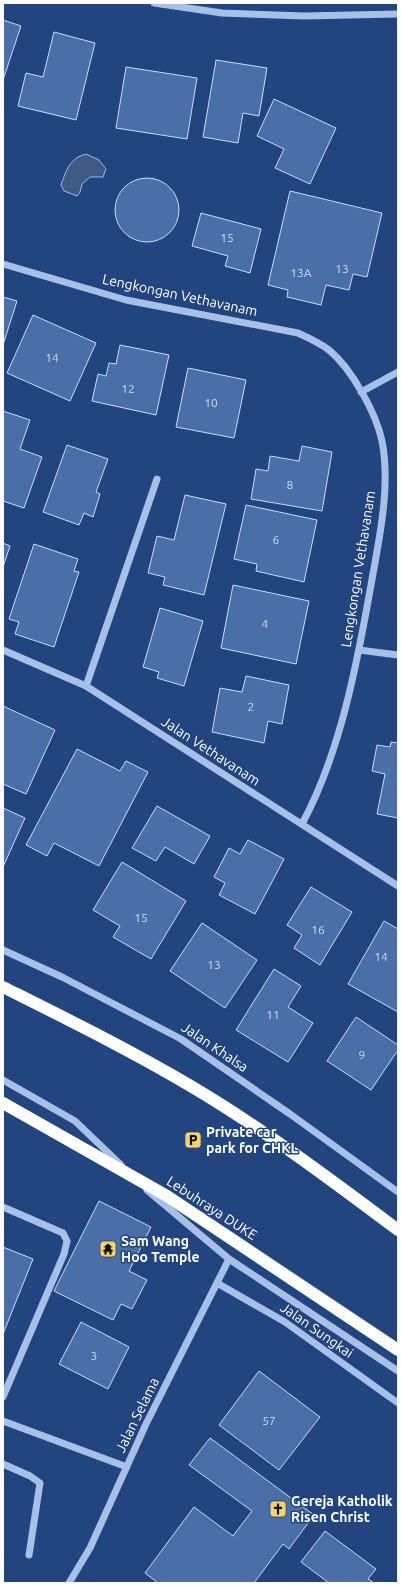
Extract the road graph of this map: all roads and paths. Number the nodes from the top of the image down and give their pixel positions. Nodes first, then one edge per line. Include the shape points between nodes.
1 (154, 3) edge
2 (398, 14) edge
3 (3, 264) edge
4 (398, 372) edge
5 (361, 392) junction
6 (157, 479) dead end
7 (3, 650) edge
8 (359, 650) junction
9 (398, 655) edge
10 (86, 686) junction
11 (302, 824) junction
12 (398, 886) edge
13 (3, 950) edge
14 (3, 987) edge
15 (3, 1080) edge
16 (3, 1103) edge
17 (398, 1192) edge
18 (3, 1207) edge
19 (398, 1230) edge
20 (229, 1259) junction
21 (217, 1283) junction
22 (398, 1350) edge
23 (398, 1371) edge
24 (3, 1397) edge
25 (398, 1403) edge
26 (3, 1421) edge
27 (3, 1464) edge
28 (127, 1467) junction
29 (29, 1555) dead end
30 (69, 1583) edge

1 - 2 street via 222,13 304,16
3 - 5 street, Lengkongan Vethavanam via 126,300 298,332 330,351
4 - 5 street
5 - 8 street, Lengkongan Vethavanam via 382,441 385,481 376,557
6 - 10 street
7 - 10 street, Jalan Vethavanam
8 - 9 street
8 - 11 street, Lengkongan Vethavanam via 326,770 315,800
10 - 11 street, Jalan Vethavanam
11 - 12 street, Jalan Vethavanam
13 - 17 street, Jalan Khalsa via 62,977 181,1039
14 - 19 highway via 189,1085 301,1157
15 - 20 street via 74,1121 135,1179
16 - 22 highway, Lebuhraya DUKE via 167,1196
18 - 24 street via 63,1233 67,1241 64,1254
20 - 21 street, Jalan Selama
20 - 23 street
21 - 25 street, Jalan Sungkai via 285,1322
21 - 28 street, Jalan Selama
26 - 28 street
27 - 29 street via 40,1483
28 - 30 street, Jalan Selama via 90,1548

